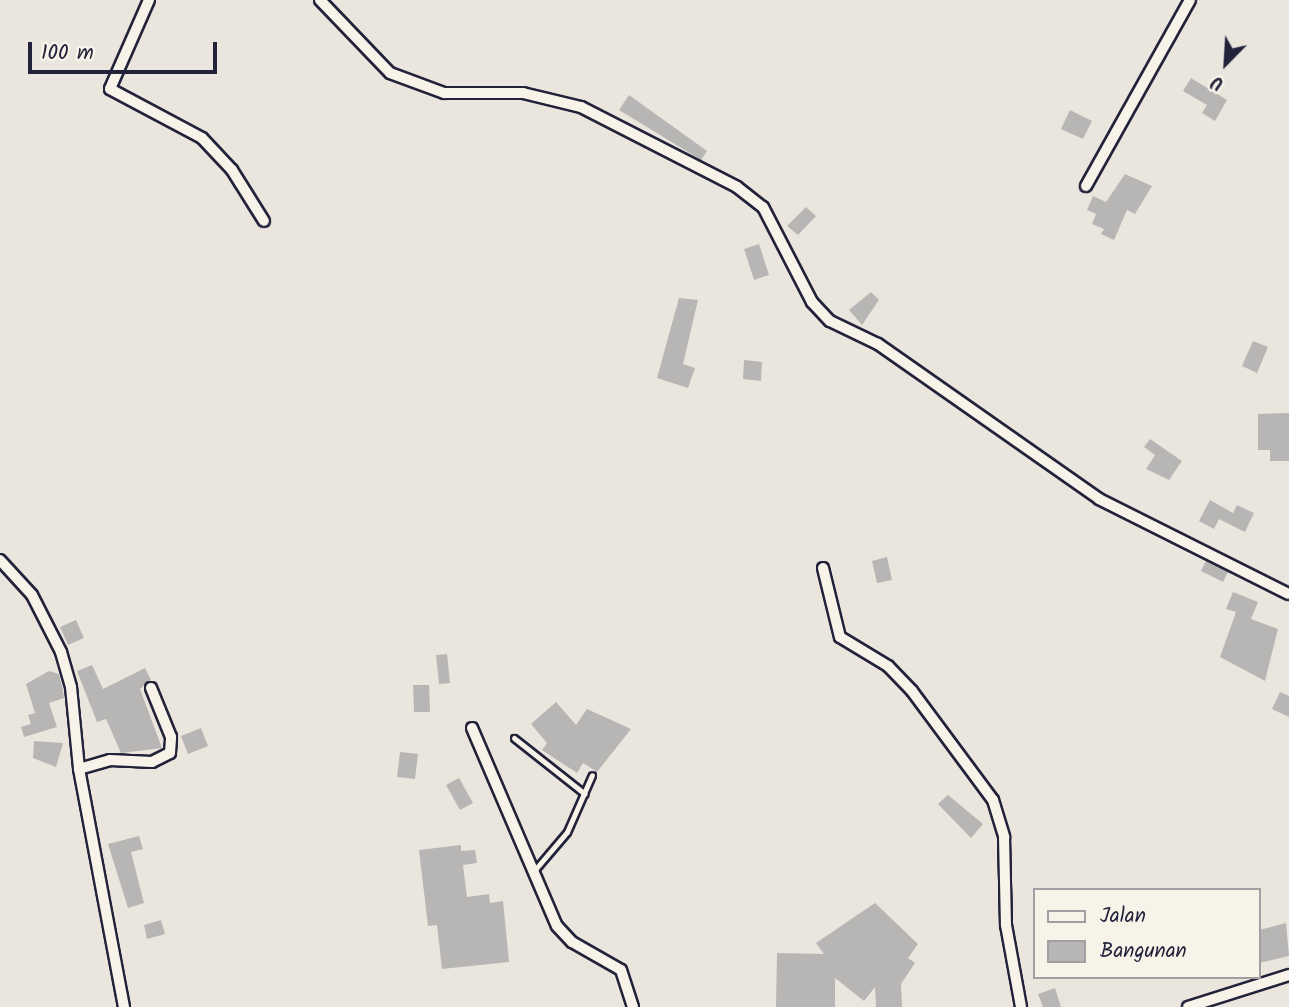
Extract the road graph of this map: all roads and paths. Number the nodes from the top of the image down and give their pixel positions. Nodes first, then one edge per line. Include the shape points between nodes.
1 (149, 0) edge
2 (320, 0) edge
3 (1191, 0) edge
4 (1086, 187) dead end
5 (264, 221) dead end
6 (0, 560) edge
7 (823, 568) dead end
8 (1289, 594) edge
9 (151, 688) dead end
10 (472, 728) dead end
11 (514, 738) dead end
12 (79, 769) junction
13 (592, 775) dead end
14 (585, 794) junction
15 (531, 874) junction
16 (1289, 975) edge
17 (124, 1007) edge
18 (634, 1007) edge
19 (1021, 1007) edge
20 (1188, 1007) edge

1 - 5 street via 110,89 202,138 232,170
2 - 8 street via 390,73 444,93 523,93 581,107 737,187 763,207 812,302 830,321 878,344 1099,499
3 - 4 street
6 - 12 street via 32,595 64,662
7 - 19 street via 840,636 888,666 912,691 993,800 1004,836 1006,925
9 - 12 street via 170,737 170,753 152,762 110,760
10 - 15 street
11 - 14 lane
12 - 17 street
13 - 14 lane
14 - 15 lane via 568,832
15 - 18 street via 564,936 629,980
16 - 20 street

